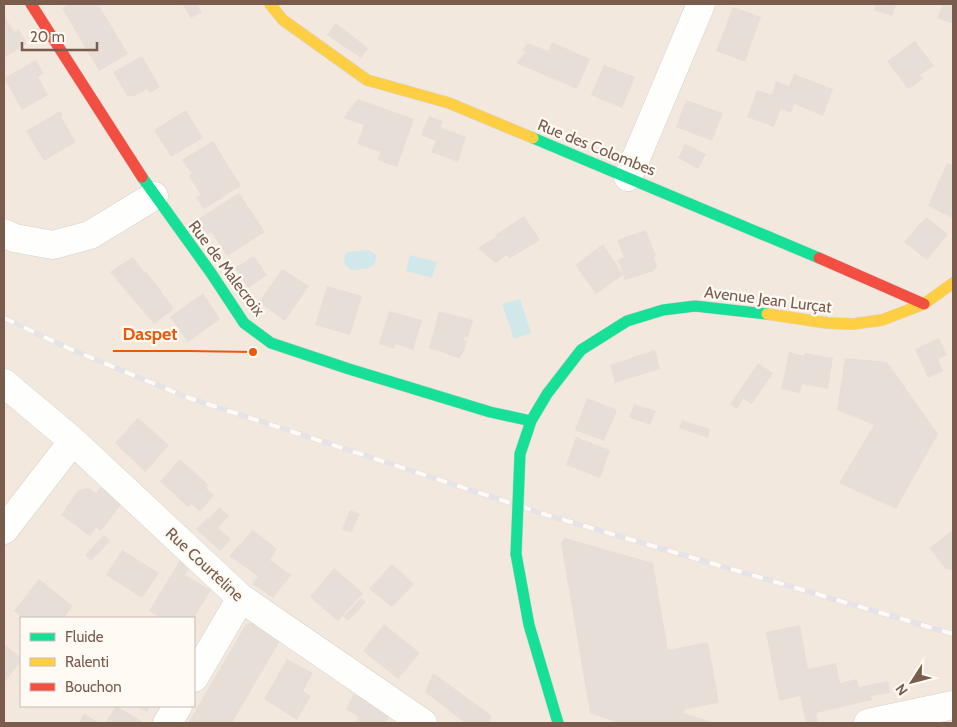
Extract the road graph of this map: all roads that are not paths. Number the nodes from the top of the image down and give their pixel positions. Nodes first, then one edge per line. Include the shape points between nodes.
1 (31, 4) edge
2 (270, 4) edge
3 (701, 4) edge
4 (628, 177) junction
5 (154, 196) junction
6 (4, 233) edge
7 (953, 283) edge
8 (924, 304) junction
9 (4, 383) edge
10 (532, 421) junction
11 (73, 441) junction
12 (4, 530) edge
13 (241, 598) junction
14 (195, 676) edge
15 (953, 705) edge
16 (177, 707) edge
17 (167, 723) edge
18 (423, 723) edge
19 (558, 723) edge
20 (868, 723) edge

1 - 5 street, Rue de Malecroix
2 - 4 street, Rue des Colombes via 283,20 367,80 449,103
3 - 4 street
4 - 8 street, Rue des Colombes
5 - 6 street via 90,235 54,245 14,238
5 - 10 street, Rue de Malecroix via 244,323 272,343 490,412
7 - 8 street, Avenue Jean Lurçat
8 - 10 street, Avenue Jean Lurçat via 882,320 853,324 695,306 663,310 627,321 581,350 547,394
9 - 11 street, Rue Courteline
10 - 19 street, Avenue Jean Lurçat, bridge via 520,454 516,554 521,593
11 - 12 street
11 - 13 street, Rue Courteline
13 - 14 street
13 - 18 street, Rue Courteline
15 - 20 street
16 - 17 street

